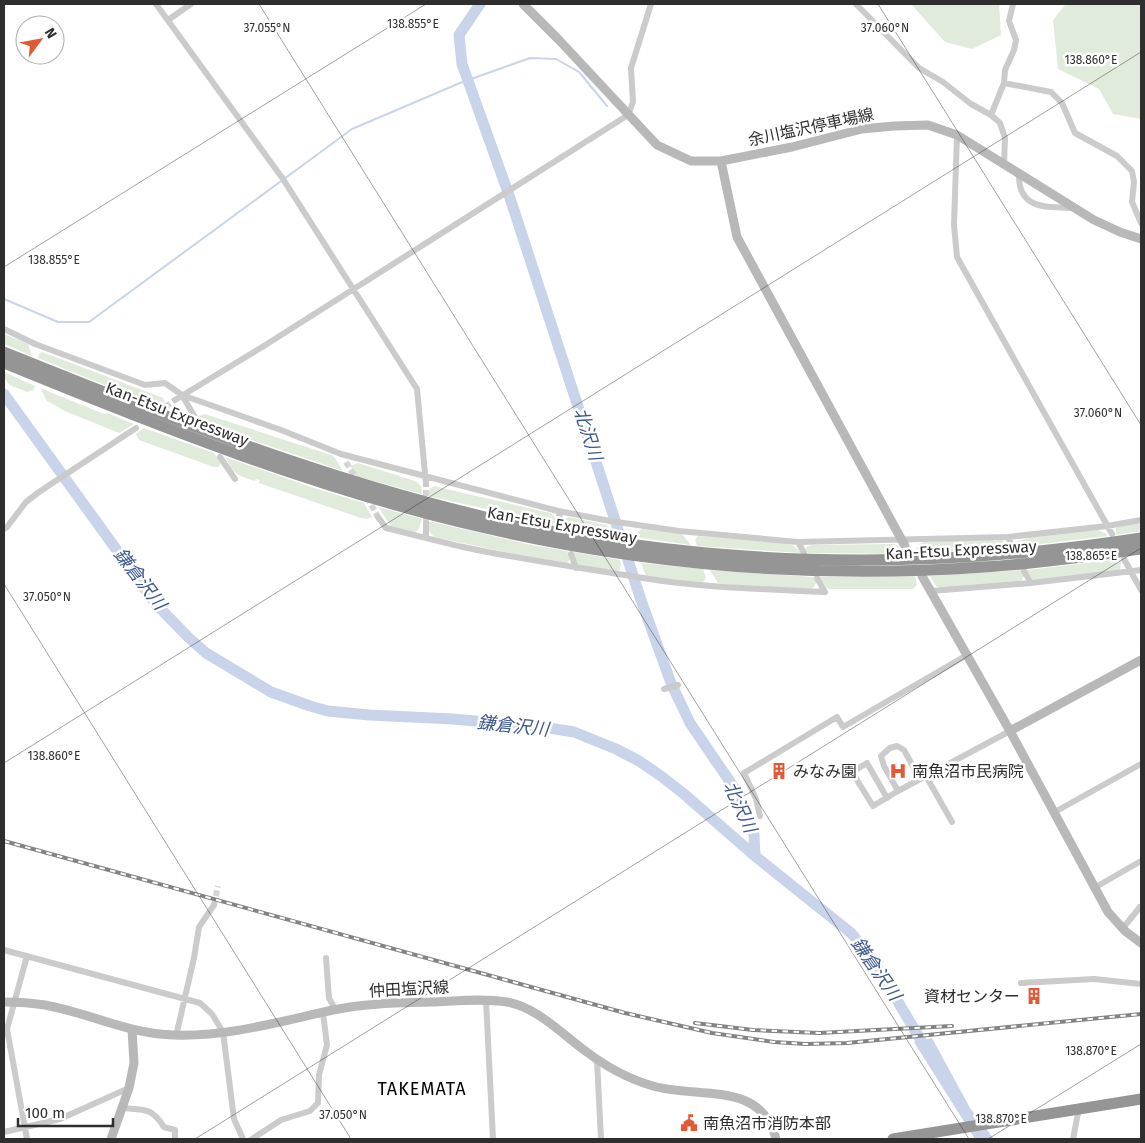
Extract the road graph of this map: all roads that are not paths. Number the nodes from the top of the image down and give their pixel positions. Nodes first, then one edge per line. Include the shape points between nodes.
1 (156, 4) edge
2 (191, 4) edge
3 (523, 4) edge
4 (651, 4) edge
5 (856, 4) edge
6 (1013, 4) edge
7 (168, 20) junction
8 (1004, 83) junction
9 (628, 115) junction
10 (991, 115) junction
11 (958, 136) junction
12 (721, 161) junction
13 (1004, 164) junction
14 (1019, 174) junction
15 (1075, 208) junction
16 (1141, 223) edge
17 (1141, 239) edge
18 (353, 288) junction
19 (4, 329) edge
20 (4, 352) edge
21 (4, 363) edge
22 (182, 395) junction
23 (175, 400) tunnel mouth
24 (196, 419) dead end
25 (136, 428) dead end
26 (341, 454) junction
27 (220, 457) dead end
28 (346, 462) tunnel mouth
29 (426, 476) junction
30 (235, 479) dead end
31 (426, 484) tunnel mouth
32 (558, 511) junction
33 (378, 517) tunnel mouth
34 (1141, 520) edge
35 (560, 521) dead end
36 (426, 523) tunnel mouth
37 (1107, 526) junction
38 (4, 529) edge
39 (1112, 534) dead end
40 (426, 537) junction
41 (1008, 537) junction
42 (1141, 538) edge
43 (798, 542) junction
44 (903, 543) junction
45 (609, 546) junction
46 (1012, 546) dead end
47 (1141, 549) edge
48 (640, 550) junction
49 (804, 553) dead end
50 (571, 554) dead end
51 (1124, 559) dead end
52 (576, 568) junction
53 (1141, 570) edge
54 (1024, 571) dead end
55 (1131, 572) junction
56 (922, 576) dead end
57 (817, 578) dead end
58 (1031, 583) junction
59 (1141, 590) edge
60 (931, 591) junction
61 (967, 654) junction
62 (1141, 660) edge
63 (678, 685) dead end
64 (664, 689) dead end
65 (1010, 732) junction
66 (1141, 764) edge
67 (923, 778) junction
68 (898, 791) junction
69 (888, 798) junction
70 (1053, 813) junction
71 (760, 816) dead end
72 (952, 822) dead end
73 (1141, 861) edge
74 (1094, 888) junction
75 (214, 905) tunnel mouth
76 (1141, 909) edge
77 (1123, 928) junction
78 (1141, 942) edge
79 (4, 950) edge
80 (27, 956) junction
81 (326, 958) dead end
82 (1021, 983) dead end
83 (1141, 984) edge
84 (184, 999) junction
85 (486, 1000) junction
86 (9, 1002) edge
87 (335, 1010) junction
88 (323, 1012) junction
89 (132, 1030) junction
90 (223, 1032) junction
91 (176, 1036) junction
92 (596, 1060) junction
93 (129, 1088) junction
94 (1141, 1099) edge
95 (122, 1108) junction
96 (1078, 1108) junction
97 (26, 1127) junction
98 (4, 1132) edge
99 (27, 1139) edge
100 (111, 1139) edge
101 (175, 1139) edge
102 (243, 1139) edge
103 (252, 1139) edge
104 (493, 1139) edge
105 (601, 1139) edge
106 (776, 1139) edge
107 (893, 1139) edge
108 (1073, 1139) edge

1 - 7 street
2 - 7 street
3 - 9 main road, 余川塩沢停車場線
4 - 9 street via 631,68 633,102
5 - 10 street via 919,68
6 - 8 street via 1009,21 1016,40 1005,70
7 - 18 street via 283,179
8 - 10 street
8 - 16 street via 1051,92 1062,103 1076,133 1117,156 1132,171 1132,202
9 - 12 main road, 余川塩沢停車場線 via 657,145 691,160
9 - 18 street
10 - 13 street via 1000,123 1005,138
11 - 12 main road, 余川塩沢停車場線 via 928,126 862,129
11 - 13 main road, 余川塩沢停車場線
11 - 37 street via 954,225 957,257
12 - 44 main road via 737,237
13 - 14 main road, 余川塩沢停車場線
14 - 15 main road, 余川塩沢停車場線
14 - 15 street via 1027,199 1038,206
15 - 17 main road, 余川塩沢停車場線 via 1120,232
18 - 22 street
18 - 29 street via 417,389
19 - 22 street via 145,385 165,383
20 - 45 highway, Kan-Etsu Expressway via 168,418 320,471 474,514
21 - 45 highway, Kan-Etsu Expressway via 192,438 370,498 479,526
22 - 23 street
22 - 24 street
22 - 26 street
25 - 38 street via 26,502
26 - 28 street
26 - 29 street
27 - 30 street
29 - 31 street
29 - 32 street
32 - 35 street
32 - 43 street via 624,524
33 - 40 street via 386,528
34 - 37 street
36 - 40 street
37 - 39 street
37 - 41 street
40 - 52 street via 462,547
41 - 44 street
41 - 46 street
42 - 48 highway, Kan-Etsu Expressway via 1039,552 928,560 812,560
43 - 44 street
43 - 49 street
45 - 48 highway, Kan-Etsu Expressway
47 - 48 highway, Kan-Etsu Expressway via 984,567 866,571 749,567
50 - 52 street
51 - 55 street
52 - 57 street via 718,586 825,592
53 - 55 street
54 - 58 street
55 - 58 street
55 - 59 street
56 - 60 main road
58 - 60 street
60 - 61 main road
61 - 65 main road
61 - 71 street via 843,727 837,717 744,773
62 - 65 main road
63 - 64 street
65 - 67 street
65 - 70 main road
66 - 70 street
67 - 68 street
67 - 68 street via 904,750 897,746 890,748 881,756
67 - 72 street
68 - 69 street
69 - 69 street via 873,806 852,772 867,763
70 - 74 main road
73 - 74 street
74 - 77 main road via 1108,912
75 - 84 street via 199,927
76 - 77 street
77 - 78 main road
79 - 80 street
80 - 84 street
80 - 86 street
81 - 87 street via 329,998
82 - 83 street via 1094,980
84 - 90 street via 200,1003 212,1014
84 - 91 street
85 - 87 main road, 仲田塩沢線 via 375,1004
85 - 92 main road, 仲田塩沢線 via 519,1005
85 - 104 street
86 - 89 main road, 仲田塩沢線 via 45,1005
86 - 97 street via 6,1029
87 - 88 main road, 仲田塩沢線
88 - 90 main road, 仲田塩沢線
88 - 103 street via 327,1045 319,1075 318,1103 310,1111 281,1120
89 - 91 main road, 仲田塩沢線
89 - 93 main road via 134,1063
90 - 91 main road, 仲田塩沢線
90 - 102 street via 234,1119
92 - 105 street
92 - 106 main road, 仲田塩沢線 via 638,1082 656,1087 730,1096 751,1102 766,1116
93 - 95 main road
93 - 97 street via 60,1119
94 - 96 highway
95 - 100 main road
95 - 101 street via 148,1110 164,1127 175,1130
96 - 107 highway
96 - 108 street
97 - 98 street
97 - 99 street

